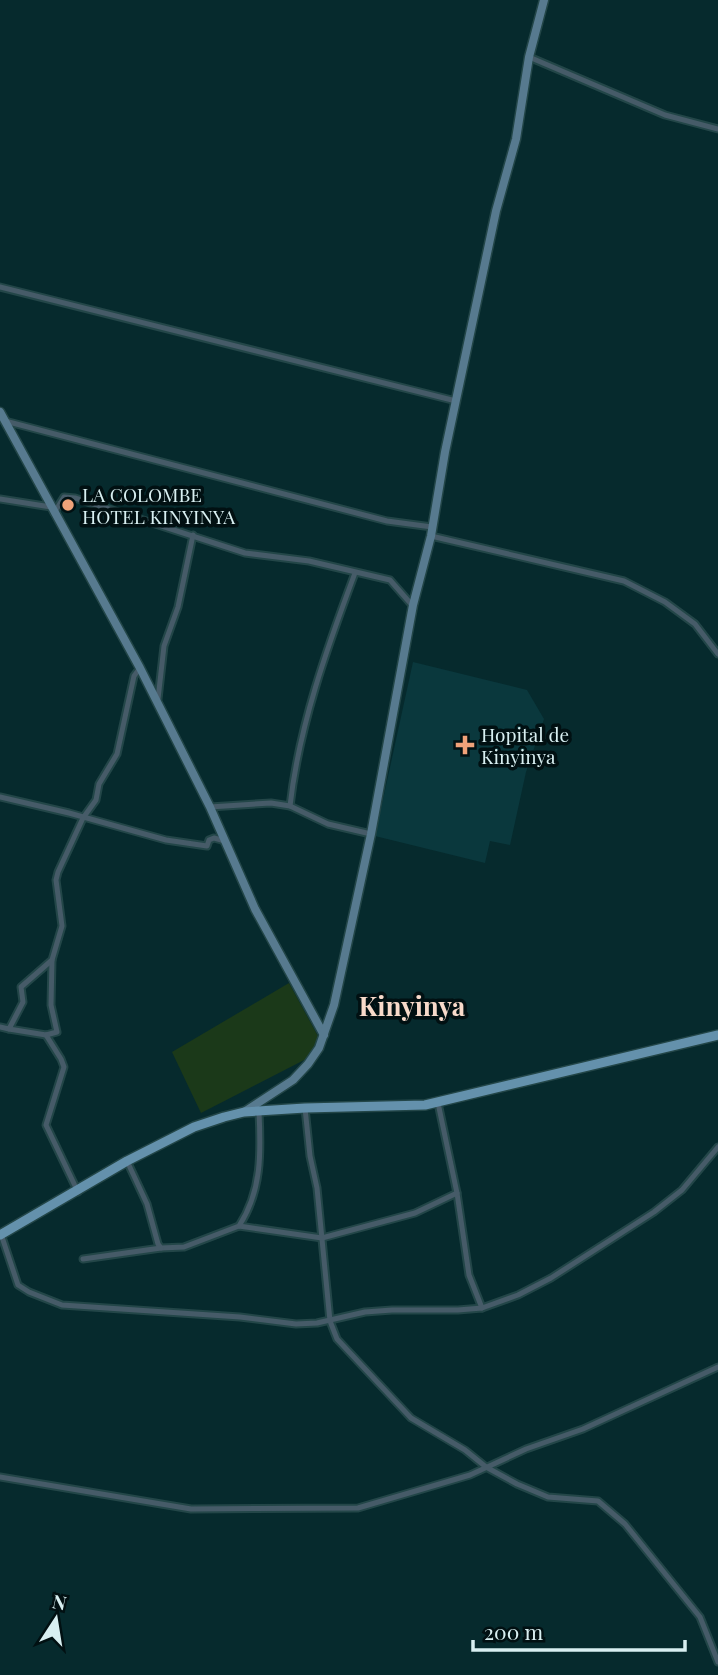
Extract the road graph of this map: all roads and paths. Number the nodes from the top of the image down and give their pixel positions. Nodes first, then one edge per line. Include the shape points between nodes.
1 (544, 0) edge
2 (529, 57) junction
3 (718, 129) edge
4 (0, 287) edge
5 (456, 401) junction
6 (2, 416) edge
7 (0, 499) edge
8 (52, 510) junction
9 (431, 532) junction
10 (193, 535) junction
11 (355, 573) junction
12 (412, 605) junction
13 (718, 654) edge
14 (140, 668) junction
15 (157, 702) junction
16 (0, 797) edge
17 (290, 806) junction
18 (210, 807) junction
19 (83, 818) junction
20 (371, 834) junction
21 (225, 841) junction
22 (52, 960) junction
23 (0, 1027) edge
24 (9, 1029) junction
25 (46, 1035) junction
26 (324, 1035) junction
27 (718, 1035) edge
28 (438, 1103) junction
29 (305, 1108) junction
30 (244, 1112) junction
31 (259, 1112) junction
32 (718, 1147) edge
33 (127, 1161) junction
34 (78, 1192) junction
35 (457, 1193) junction
36 (239, 1226) junction
37 (1, 1235) edge
38 (321, 1238) junction
39 (161, 1248) junction
40 (83, 1259) dead end
41 (482, 1308) junction
42 (330, 1321) junction
43 (718, 1367) edge
44 (486, 1467) junction
45 (0, 1476) edge
46 (718, 1662) edge

1 - 2 main road
2 - 3 street via 665,116
2 - 5 main road via 516,139
4 - 5 street
5 - 9 main road
6 - 8 main road
6 - 9 street
7 - 8 street
8 - 10 street via 69,496
8 - 14 main road
9 - 12 main road
9 - 13 street via 624,581 695,624
10 - 11 street via 246,553 309,561
10 - 15 street via 178,607 164,646
11 - 12 street via 390,580
11 - 17 street via 306,722
12 - 20 main road
14 - 15 main road
14 - 19 street via 134,676 117,754
15 - 18 main road
16 - 19 street
17 - 18 street
17 - 20 street via 328,824
18 - 21 main road
19 - 21 street via 184,844 206,846 214,838
19 - 22 street via 56,880 62,926
20 - 26 main road
21 - 26 main road via 255,909
22 - 24 street via 21,987 23,1002
22 - 25 street via 51,1005 57,1031
23 - 24 street
24 - 25 street
25 - 34 street via 64,1067 46,1125
26 - 30 main road via 314,1057 293,1080
27 - 28 main road
28 - 29 main road
28 - 35 street
29 - 31 main road
29 - 38 street
30 - 31 main road
30 - 33 main road via 194,1127
31 - 36 street via 258,1177 249,1210
32 - 41 street via 682,1190 654,1212 551,1278
33 - 34 main road
33 - 39 street
34 - 37 main road
35 - 38 street via 415,1213
35 - 41 street via 470,1275
36 - 38 street
36 - 39 street via 184,1247
37 - 42 street via 18,1285 62,1305 296,1324
38 - 42 street
39 - 40 street
41 - 42 street via 366,1312
42 - 44 street via 337,1339 411,1418
43 - 44 street
44 - 45 street via 358,1508 191,1509
44 - 46 street via 548,1497 598,1501 612,1511 700,1617

